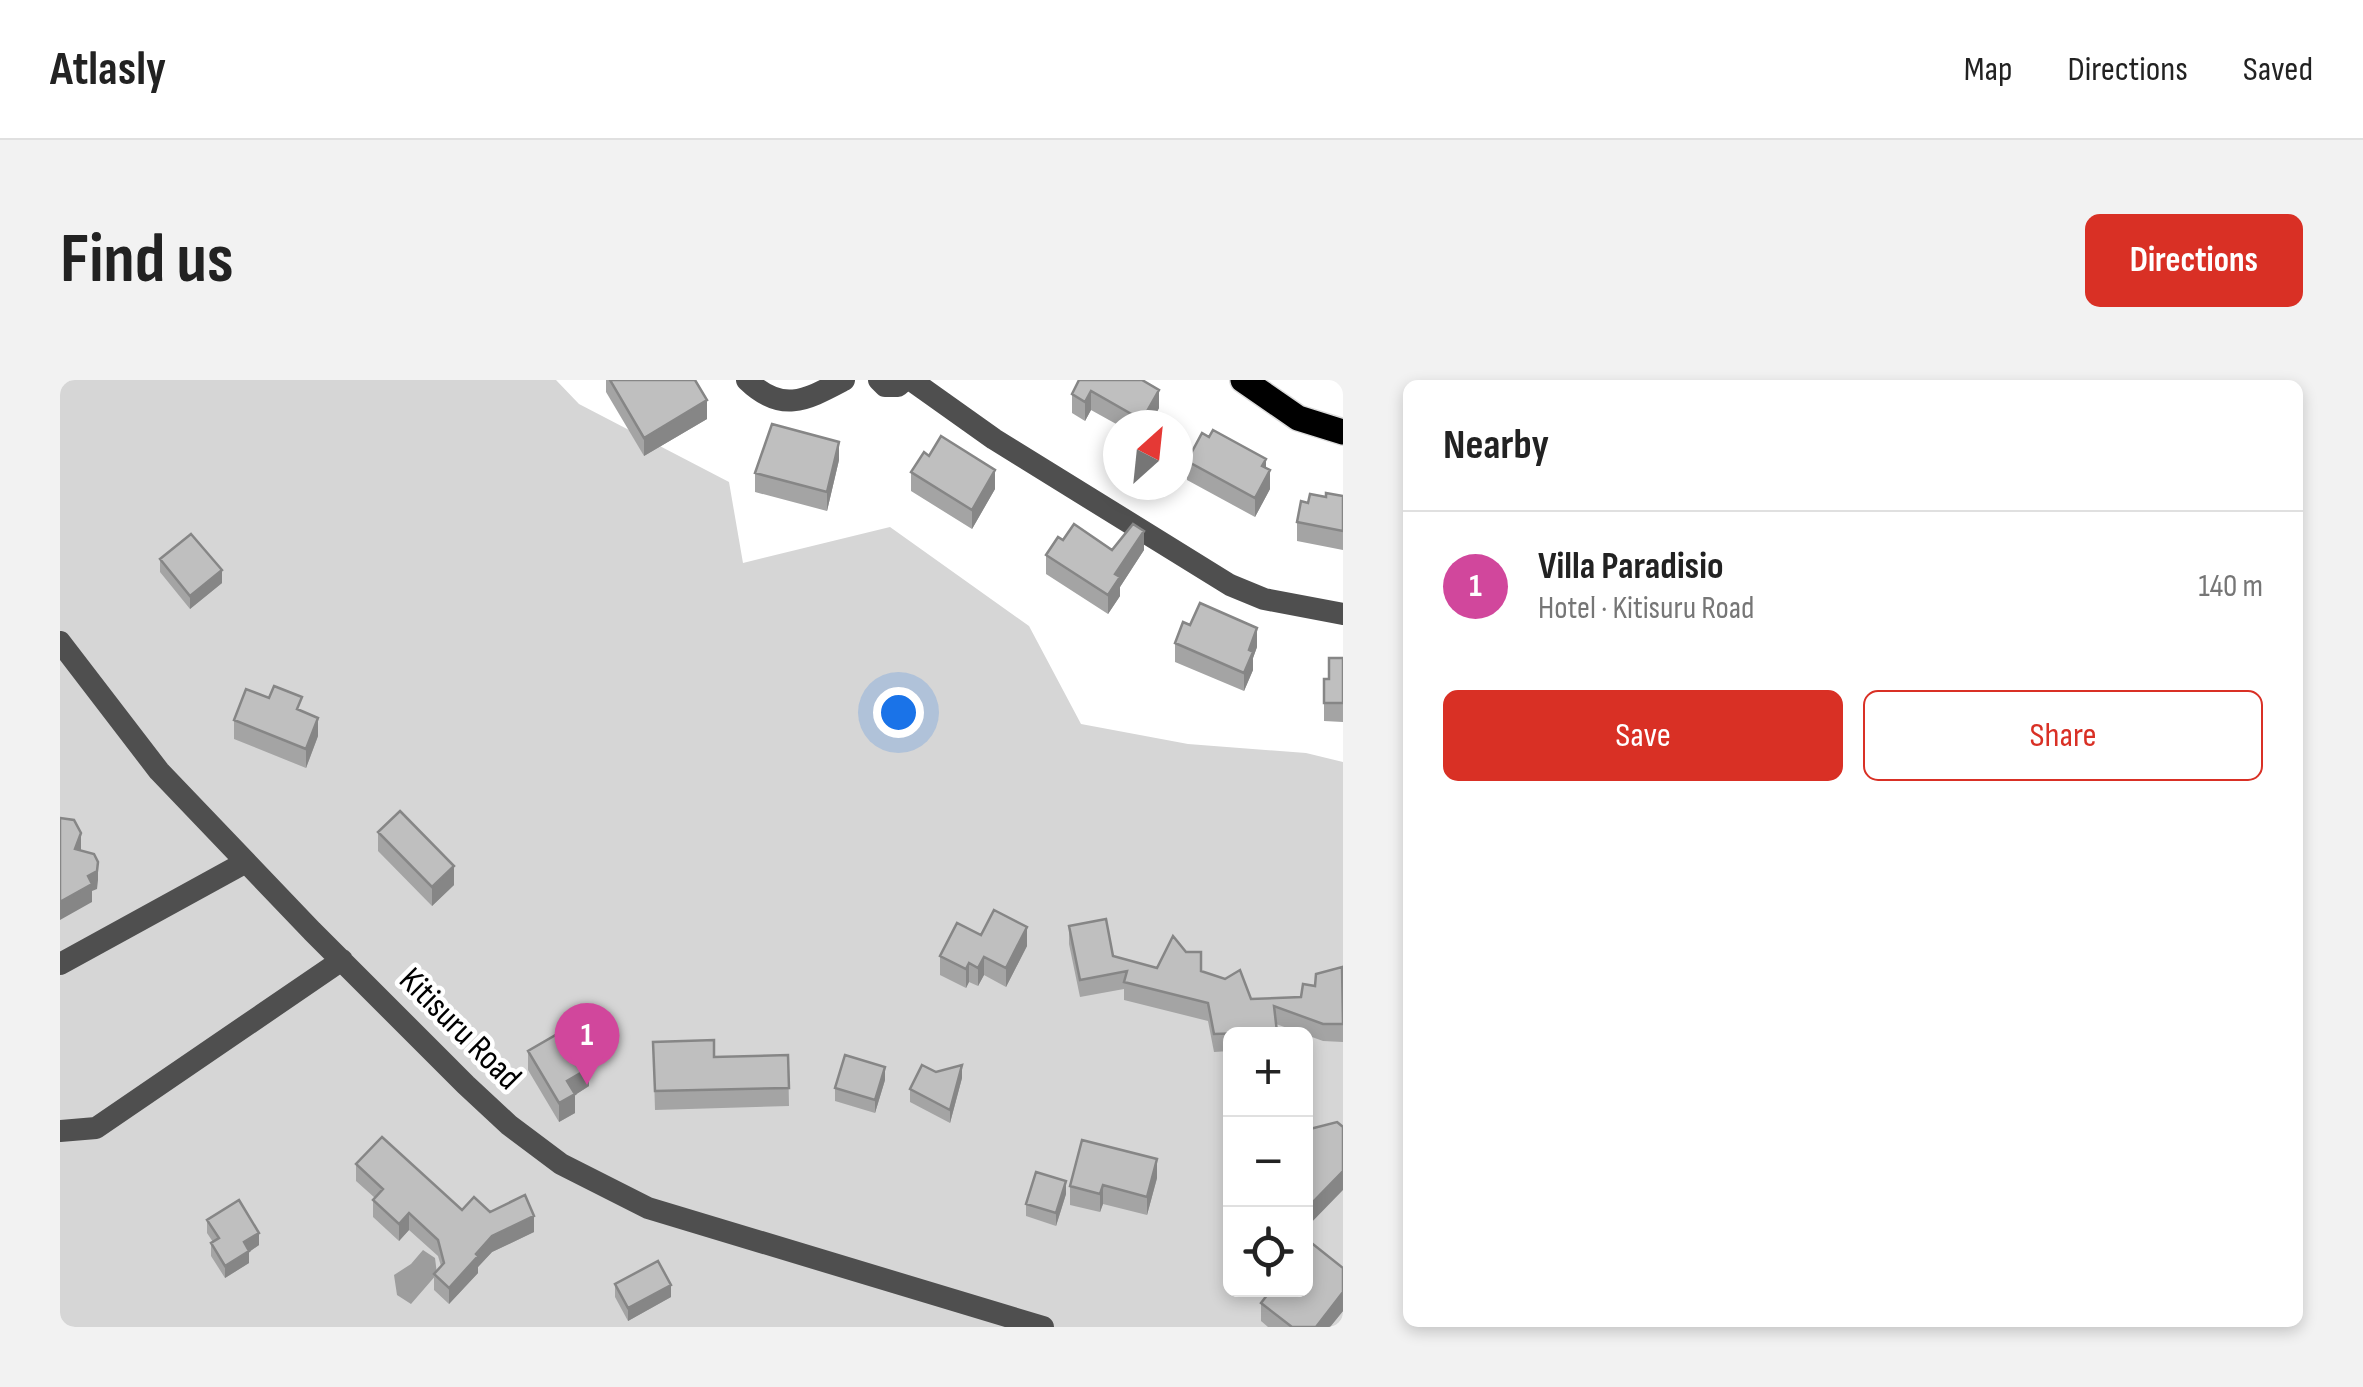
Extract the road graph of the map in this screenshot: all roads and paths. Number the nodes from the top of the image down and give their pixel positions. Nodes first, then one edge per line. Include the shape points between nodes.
1 (747, 380) edge
2 (844, 380) edge
3 (879, 380) edge
4 (908, 380) edge
5 (1243, 380) edge
6 (1343, 432) edge
7 (1343, 614) edge
8 (60, 642) edge
9 (246, 862) junction
10 (342, 960) junction
11 (60, 964) edge
12 (60, 1131) edge
13 (1043, 1327) edge

1 - 2 street via 764,396 802,403
3 - 4 street via 885,386
4 - 7 street via 1230,585 1264,600
5 - 6 main road via 1298,418
8 - 9 street, Kitisuru Road via 159,771
9 - 10 street, Kitisuru Road
9 - 11 street
10 - 12 street via 96,1128
10 - 13 street, Kitisuru Road via 466,1085 561,1164 648,1208

